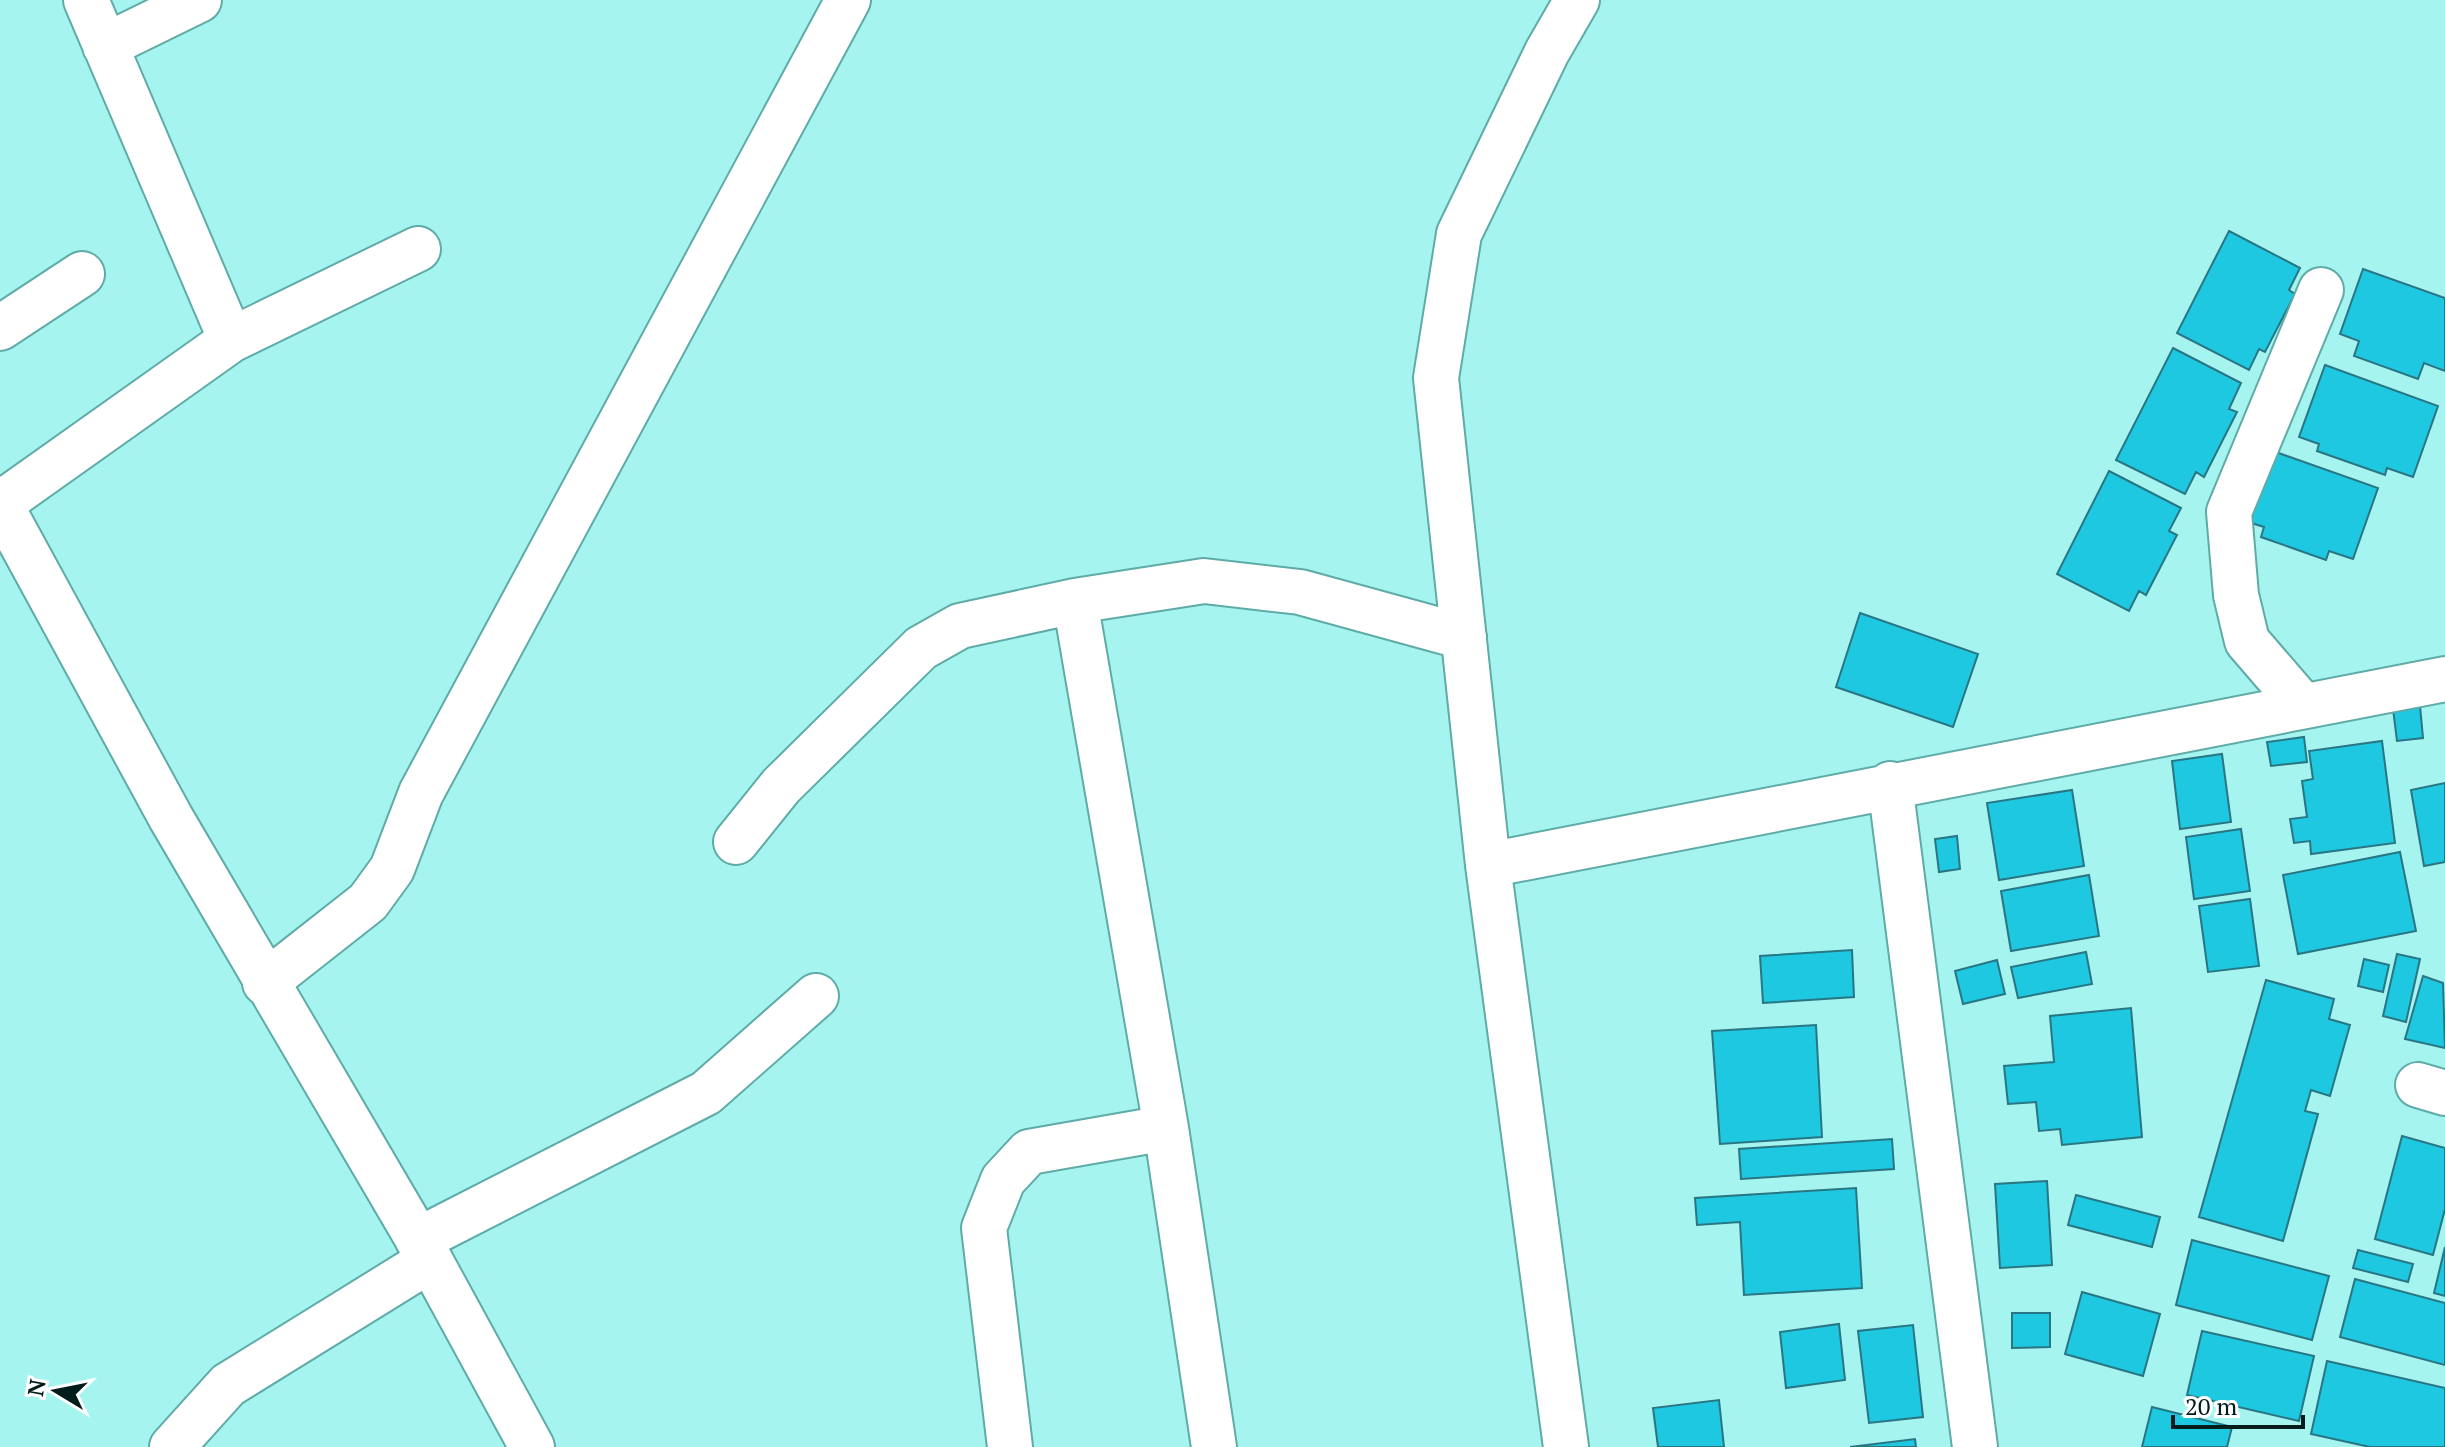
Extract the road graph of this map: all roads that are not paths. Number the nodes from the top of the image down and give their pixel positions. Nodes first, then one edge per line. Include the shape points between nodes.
1 (86, 0) edge
2 (199, 0) edge
3 (848, 0) edge
4 (1577, 0) edge
5 (105, 46) junction
6 (418, 249) dead end
7 (82, 274) dead end
8 (2321, 290) dead end
9 (0, 328) edge
10 (231, 340) junction
11 (0, 504) edge
12 (1075, 601) junction
13 (1464, 637) junction
14 (2445, 679) edge
15 (2303, 706) junction
16 (1890, 784) junction
17 (736, 842) dead end
18 (1488, 865) junction
19 (265, 983) junction
20 (816, 996) dead end
21 (1166, 1128) junction
22 (424, 1250) junction
23 (172, 1447) edge
24 (532, 1447) edge
25 (1010, 1447) edge
26 (1214, 1447) edge
27 (1566, 1447) edge
28 (1975, 1447) edge

1 - 5 street
2 - 5 street
3 - 19 street via 421,793 392,869 368,902
4 - 13 street via 1459,234 1436,378
5 - 10 street
6 - 10 street
7 - 9 street
8 - 15 street via 2229,512 2236,595 2247,641
10 - 11 street
11 - 19 street
12 - 13 street via 1204,581 1300,592
12 - 17 street via 960,626 921,648 781,786
12 - 21 street
13 - 18 street
14 - 15 street
15 - 16 street
16 - 18 street
16 - 28 street
18 - 27 street
19 - 22 street
20 - 22 street via 706,1093
21 - 25 street via 1029,1152 1003,1180 984,1228
21 - 26 street
22 - 23 street via 228,1385
22 - 24 street

